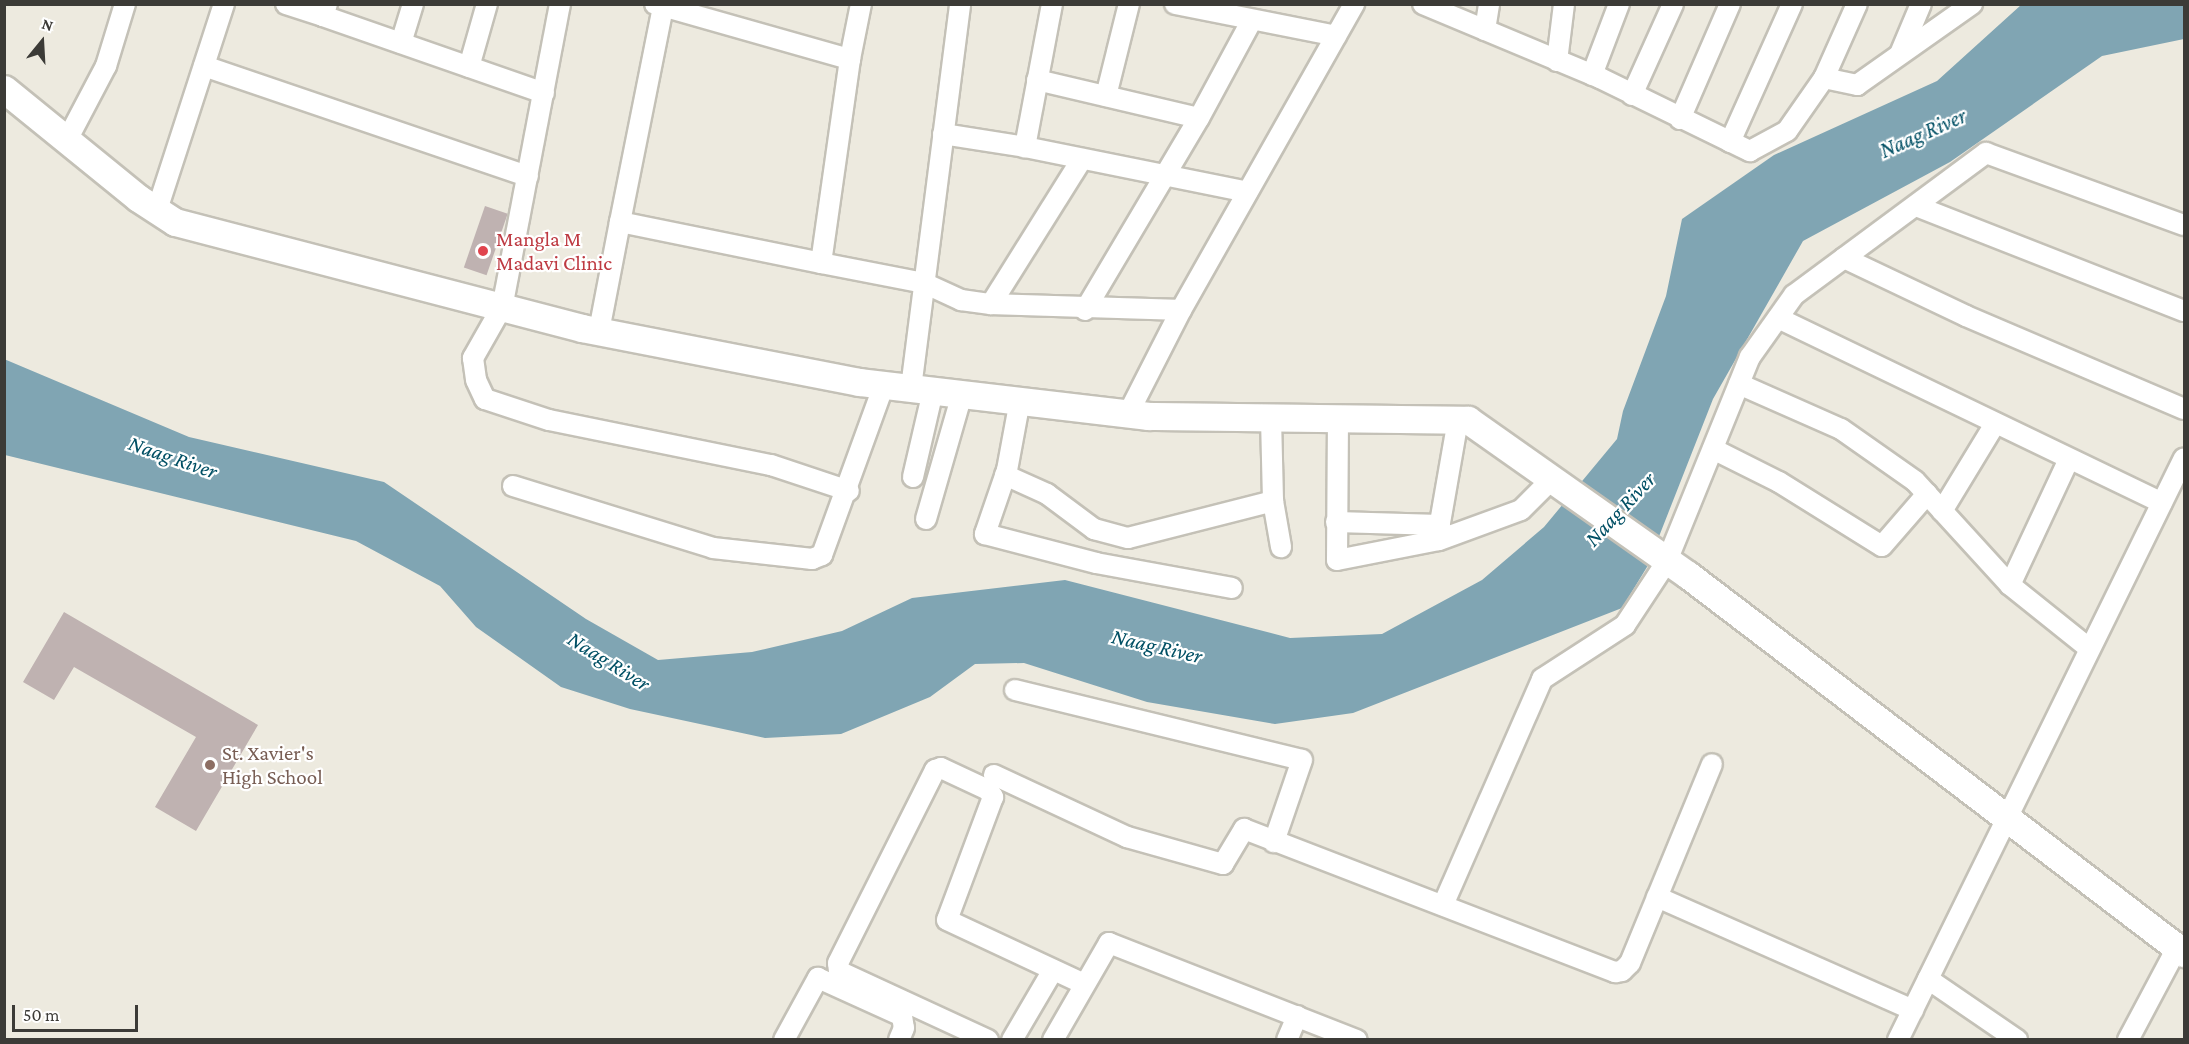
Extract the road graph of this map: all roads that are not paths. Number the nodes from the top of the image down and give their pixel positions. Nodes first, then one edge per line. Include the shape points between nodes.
1 (125, 4) edge
2 (224, 4) edge
3 (286, 4) edge
4 (413, 4) edge
5 (487, 4) edge
6 (560, 4) edge
7 (861, 4) edge
8 (960, 4) edge
9 (1052, 4) edge
10 (1129, 4) edge
11 (1354, 4) edge
12 (1423, 4) edge
13 (1489, 4) edge
14 (1564, 4) edge
15 (1619, 4) edge
16 (1673, 4) edge
17 (1730, 4) edge
18 (1792, 4) edge
19 (1857, 4) edge
20 (1921, 4) edge
21 (1972, 4) edge
22 (1180, 5) edge
23 (659, 6) edge
24 (325, 10) edge
25 (1252, 20) junction
26 (1485, 30) junction
27 (1336, 36) junction
28 (401, 43) junction
29 (1900, 54) junction
30 (850, 59) junction
31 (1557, 61) junction
32 (204, 66) junction
33 (469, 67) junction
34 (1592, 75) junction
35 (1824, 78) junction
36 (1037, 80) junction
37 (4, 88) edge
38 (544, 93) junction
39 (1632, 95) junction
40 (1106, 96) junction
41 (1199, 118) junction
42 (1680, 119) junction
43 (943, 134) junction
44 (67, 140) junction
45 (1730, 142) junction
46 (1025, 147) junction
47 (1082, 159) junction
48 (1163, 174) junction
49 (528, 176) junction
50 (1248, 192) junction
51 (1916, 206) junction
52 (157, 210) junction
53 (620, 222) junction
54 (2184, 225) edge
55 (1844, 258) junction
56 (821, 262) junction
57 (924, 283) junction
58 (992, 304) junction
59 (502, 307) junction
60 (1085, 310) junction
61 (1181, 310) junction
62 (2184, 310) edge
63 (1778, 318) junction
64 (599, 331) junction
65 (1739, 384) junction
66 (910, 388) junction
67 (962, 394) junction
68 (1020, 400) junction
69 (2184, 409) edge
70 (1129, 412) junction
71 (1271, 418) junction
72 (1338, 418) junction
73 (1458, 420) junction
74 (1995, 424) junction
75 (1713, 449) junction
76 (2184, 458) edge
77 (2069, 459) junction
78 (1005, 476) junction
79 (913, 477) dead end
80 (1555, 481) junction
81 (513, 486) dead end
82 (849, 491) junction
83 (1927, 494) junction
84 (1273, 501) junction
85 (2162, 503) junction
86 (1942, 511) junction
87 (926, 519) dead end
88 (1336, 522) junction
89 (1438, 532) junction
90 (1281, 547) dead end
91 (1667, 561) junction
92 (2010, 585) junction
93 (1232, 588) dead end
94 (2090, 649) junction
95 (1015, 690) dead end
96 (1712, 764) dead end
97 (994, 775) dead end
98 (2007, 818) junction
99 (1274, 842) junction
100 (1657, 897) junction
101 (1443, 905) junction
102 (2181, 951) edge
103 (1053, 970) junction
104 (1928, 979) junction
105 (1084, 984) junction
106 (1912, 1010) junction
107 (1297, 1016) junction
108 (2016, 1039) edge
109 (784, 1040) edge
110 (899, 1040) edge
111 (988, 1040) edge
112 (1012, 1040) edge
113 (1053, 1040) edge
114 (1287, 1040) edge
115 (1357, 1040) edge
116 (1898, 1040) edge
117 (2128, 1040) edge

1 - 44 street via 106,66
2 - 32 street
3 - 24 street
4 - 28 street
5 - 33 street
6 - 38 street
7 - 30 street
8 - 43 street
9 - 36 street
10 - 40 street
11 - 27 street
12 - 26 street
13 - 26 street
14 - 31 street
15 - 34 street
16 - 39 street
17 - 42 street
18 - 45 street
19 - 35 street
20 - 29 street
21 - 29 street
22 - 25 street
23 - 30 street
23 - 53 street
24 - 28 street
25 - 27 street
25 - 41 street
26 - 31 street
27 - 50 street
28 - 33 street
29 - 35 street via 1857,85
30 - 56 street
31 - 34 street
32 - 49 street
32 - 52 street
33 - 38 street
34 - 39 street
35 - 45 street via 1787,131 1750,151
36 - 40 street
36 - 46 street
37 - 44 street
38 - 49 street
39 - 42 street
40 - 41 street
41 - 48 street
42 - 45 street
43 - 46 street
43 - 57 street
44 - 52 street
46 - 47 street
47 - 48 street
47 - 58 street
48 - 50 street
48 - 60 street
49 - 59 street
50 - 61 street
51 - 54 street via 1986,153
51 - 55 street
51 - 62 street
52 - 59 street via 175,222
53 - 56 street
53 - 64 street
55 - 63 street via 1794,295
55 - 69 street via 1966,316
56 - 57 street
57 - 58 street via 961,300
57 - 66 street
58 - 60 street
59 - 64 street
59 - 82 street via 473,358 476,380 485,399 549,420 771,465
60 - 61 street
61 - 70 street
63 - 65 street via 1750,357
63 - 74 street
64 - 66 street
65 - 75 street
65 - 83 street via 1841,429 1915,481
66 - 67 street
66 - 79 street
66 - 82 street
67 - 68 street
67 - 87 street
68 - 70 street
68 - 78 street
70 - 71 street via 1148,416
71 - 72 street
71 - 84 street
72 - 73 street
72 - 88 street
73 - 80 street via 1468,420
73 - 89 street
74 - 77 street
74 - 86 street
75 - 83 street via 1779,482 1882,546
75 - 91 street
76 - 85 street
77 - 85 street
77 - 92 street
78 - 84 street via 1047,494 1094,529 1128,538
78 - 93 street via 985,528 989,538
80 - 89 street via 1521,510
80 - 91 street
81 - 82 street via 713,548 812,560 822,555
83 - 86 street
84 - 90 street
85 - 94 street
86 - 92 street
88 - 89 street
88 - 89 street via 1336,560
91 - 98 street
91 - 101 street via 1625,625 1542,680
92 - 94 street
94 - 98 street
95 - 99 street via 1302,760
96 - 100 street
97 - 99 street via 1127,837 1223,864 1244,829
98 - 102 street
98 - 104 street
99 - 101 street
100 - 101 street via 1630,963 1622,972
100 - 106 street
102 - 117 street
103 - 105 street
103 - 111 street via 947,920 993,797 988,790 941,768 935,770 838,963 839,971
103 - 112 street
104 - 106 street
104 - 108 street
105 - 107 street via 1109,943
105 - 113 street
106 - 116 street
107 - 114 street
107 - 115 street
109 - 110 street via 818,978 902,1016 904,1028

